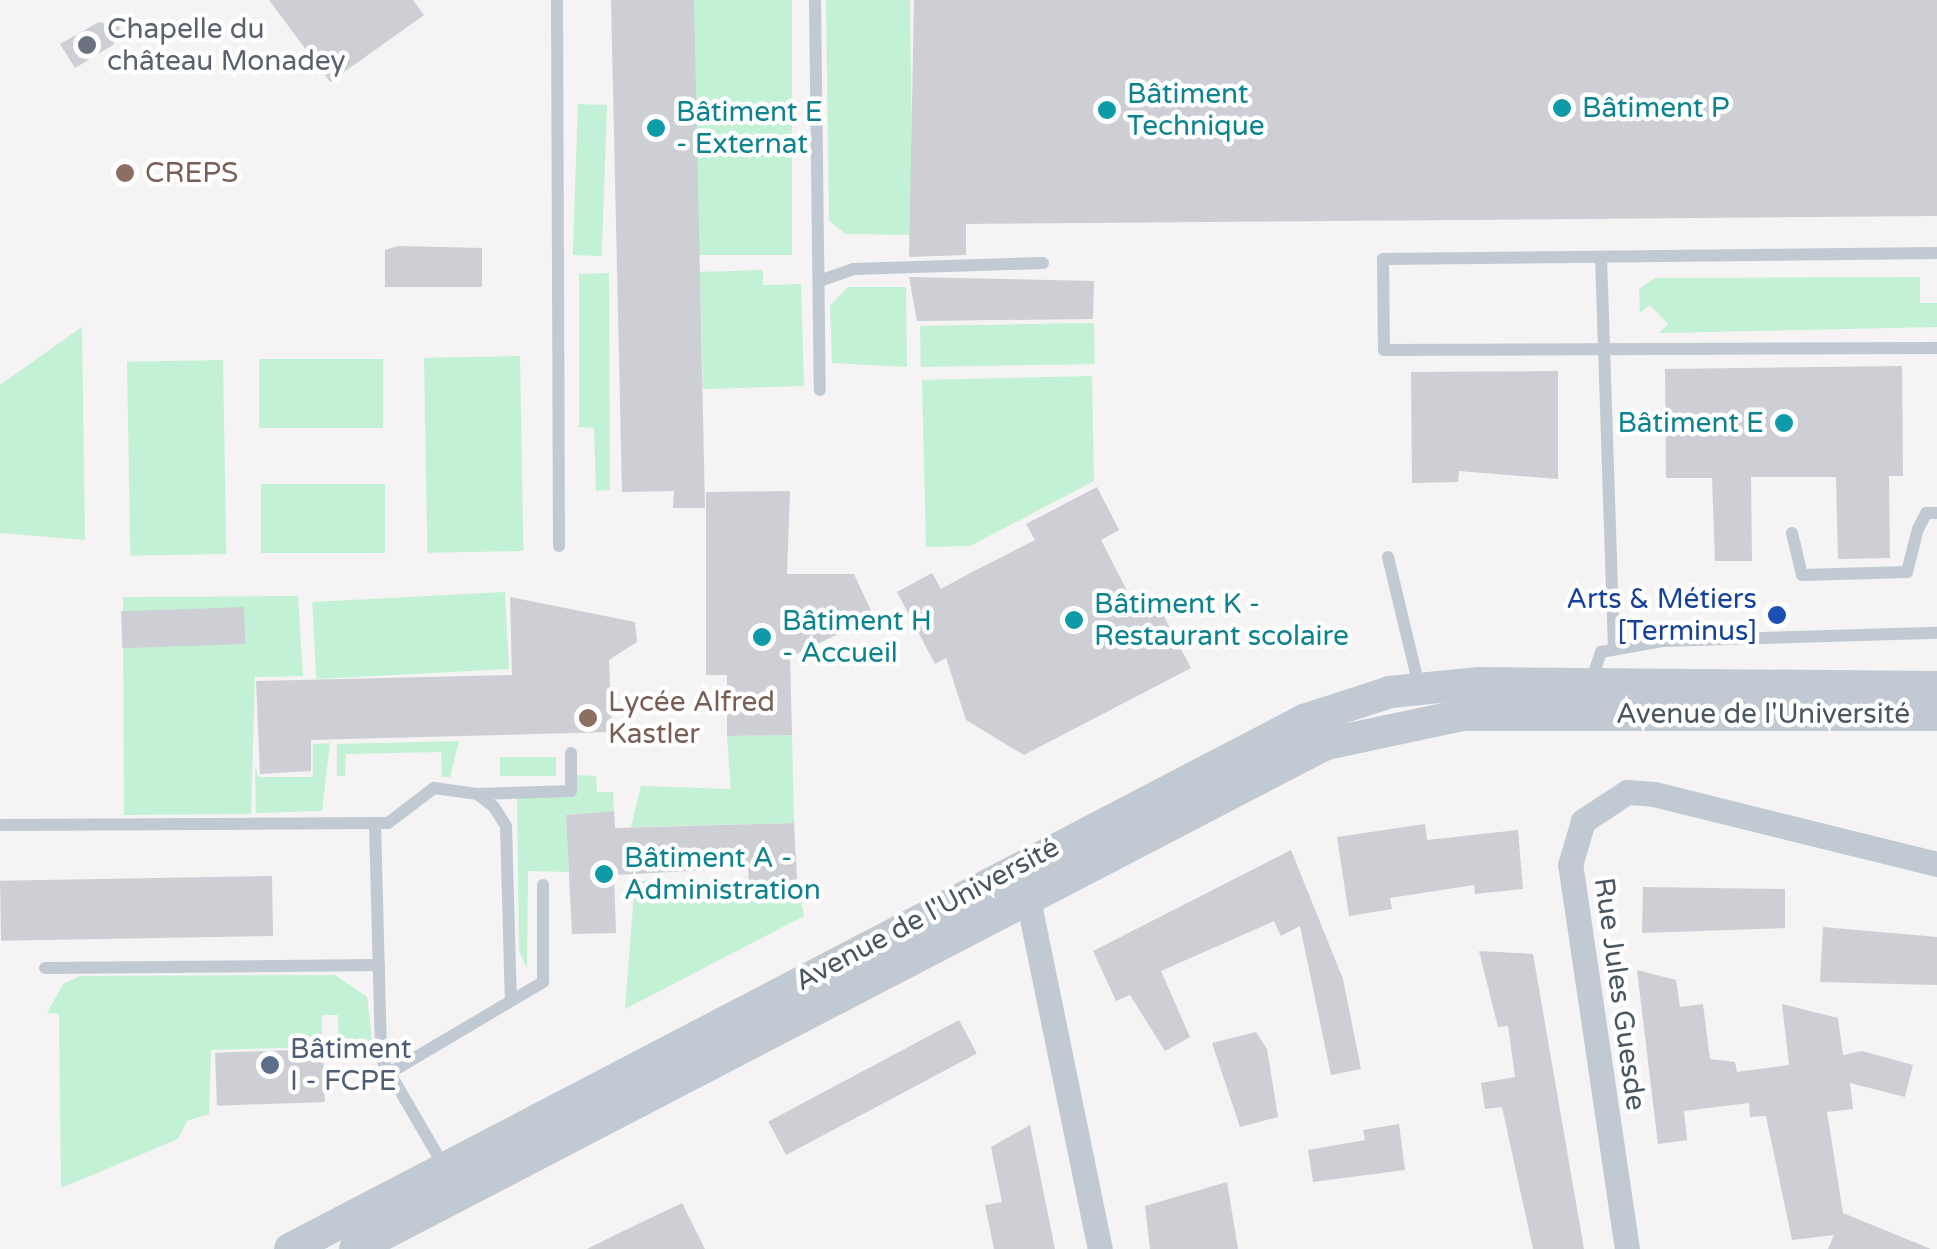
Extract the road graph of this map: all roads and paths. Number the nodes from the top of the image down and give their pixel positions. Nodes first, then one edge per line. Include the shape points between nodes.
1 (557, 0) edge
2 (815, 0) edge
3 (1937, 253) edge
4 (1601, 256) junction
5 (1042, 263) dead end
6 (818, 281) junction
7 (1937, 348) edge
8 (1602, 349) junction
9 (820, 390) dead end
10 (1937, 512) edge
11 (1792, 532) dead end
12 (559, 546) dead end
13 (1388, 557) dead end
14 (1937, 633) edge
15 (1614, 648) junction
16 (1937, 687) edge
17 (1420, 688) junction
18 (1590, 699) junction
19 (1937, 715) edge
20 (1424, 722) junction
21 (572, 753) dead end
22 (477, 794) junction
23 (375, 823) junction
24 (0, 825) edge
25 (1937, 864) edge
26 (543, 885) dead end
27 (1028, 900) junction
28 (379, 964) junction
29 (45, 968) dead end
30 (511, 1001) junction
31 (391, 1072) junction
32 (452, 1181) junction
33 (290, 1249) edge
34 (355, 1249) edge
35 (1100, 1249) edge
36 (1627, 1249) edge

1 - 12 lane
2 - 6 lane
3 - 4 lane
4 - 8 lane
4 - 8 lane via 1383,258 1384,350
5 - 6 lane via 853,269
6 - 9 lane
7 - 8 lane
8 - 15 lane
10 - 11 lane via 1926,513 1906,572 1802,576
13 - 17 lane
14 - 15 lane
15 - 18 lane via 1592,664
16 - 18 street, Avenue de l'Université
17 - 18 street, Avenue de l'Université
17 - 20 street
17 - 32 street, Avenue de l'Université via 1304,720
18 - 19 street, Avenue de l'Université
18 - 20 street, Avenue de l'Université
20 - 27 street, Avenue de l'Université via 1326,744
21 - 22 lane via 571,790
22 - 23 lane via 434,788 388,822
22 - 30 lane via 506,826
23 - 24 lane
23 - 28 lane
25 - 36 street, Rue Jules Guesde via 1654,794 1616,796 1582,821 1570,864
26 - 30 lane via 544,982
27 - 32 street, Avenue de l'Université
27 - 35 street
28 - 29 lane
28 - 31 lane via 381,1058
30 - 31 lane
31 - 32 lane
32 - 33 street, Avenue de l'Université
32 - 34 street, Avenue de l'Université

